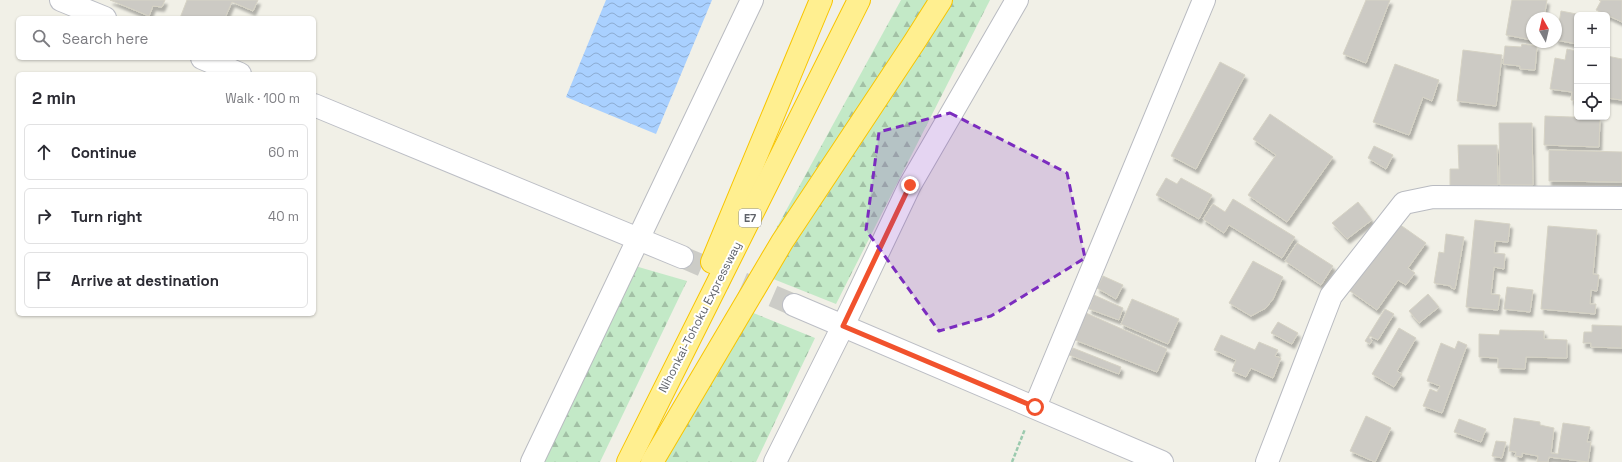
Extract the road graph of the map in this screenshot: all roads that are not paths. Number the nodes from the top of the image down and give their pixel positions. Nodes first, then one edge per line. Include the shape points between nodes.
1 (62, 0) edge
2 (752, 0) edge
3 (821, 0) edge
4 (859, 0) edge
5 (941, 0) edge
6 (1017, 0) edge
7 (1204, 0) edge
8 (100, 16) edge
9 (207, 60) edge
10 (235, 72) edge
11 (316, 105) edge
12 (1622, 198) edge
13 (638, 239) junction
14 (682, 257) tunnel mouth
15 (794, 305) tunnel mouth
16 (843, 326) junction
17 (1035, 407) junction
18 (640, 435) junction
19 (532, 462) edge
20 (628, 462) edge
21 (652, 462) edge
22 (775, 462) edge
23 (1162, 462) edge
24 (1267, 462) edge

1 - 8 street
2 - 13 street
3 - 18 highway
4 - 18 highway, Nihonkai-Tohoku Expressway / E7
5 - 21 highway via 782,242
6 - 16 street via 910,185
7 - 17 street
9 - 10 street
11 - 13 street
12 - 24 street via 1433,197 1404,203 1331,296
13 - 14 street
13 - 19 street
15 - 16 street
16 - 17 street
16 - 22 street
17 - 23 street
18 - 20 highway, Nihonkai-Tohoku Expressway / E7

